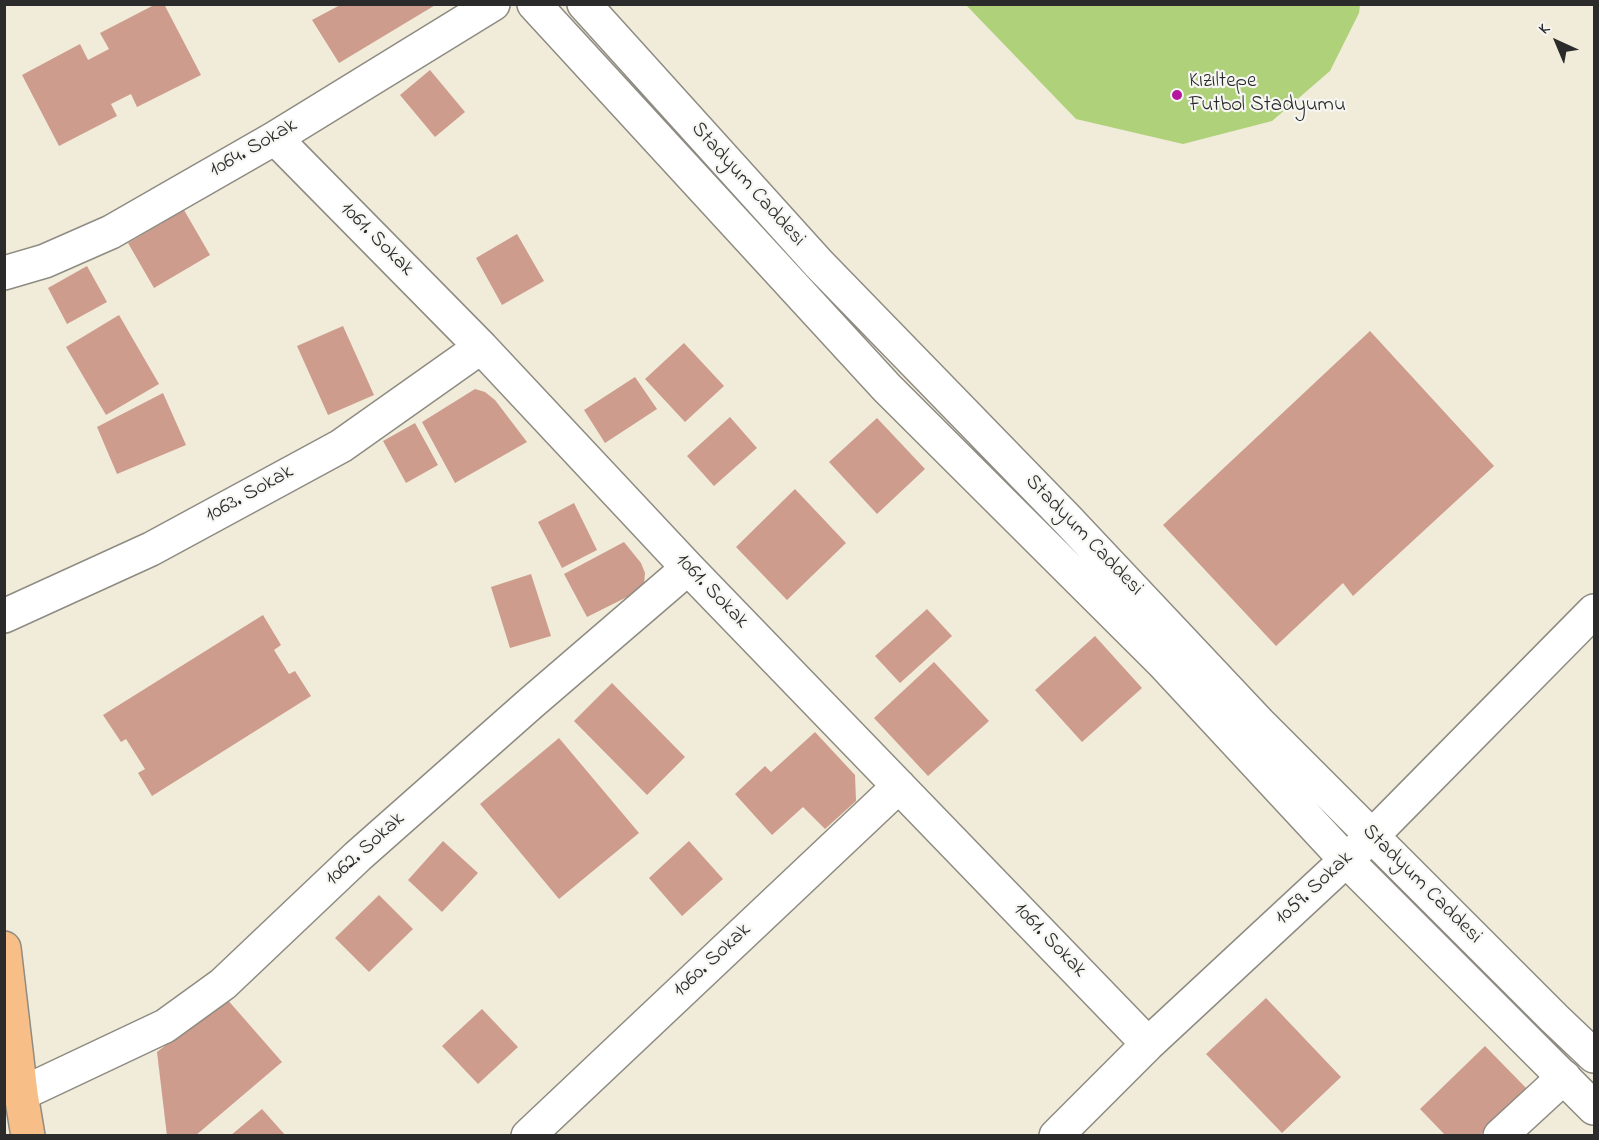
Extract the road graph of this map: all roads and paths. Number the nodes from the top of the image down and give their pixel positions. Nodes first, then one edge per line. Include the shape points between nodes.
1 (493, 4) edge
2 (534, 4) edge
3 (584, 4) edge
4 (275, 138) junction
5 (4, 273) edge
6 (481, 347) junction
7 (688, 568) junction
8 (1594, 611) edge
9 (4, 616) edge
10 (899, 786) junction
11 (1372, 836) junction
12 (1346, 860) junction
13 (4, 948) edge
14 (1148, 1044) junction
15 (1594, 1056) edge
16 (1564, 1077) junction
17 (21, 1094) junction
18 (1594, 1108) edge
19 (28, 1136) edge
20 (528, 1136) edge
21 (1056, 1136) edge
22 (1500, 1136) edge

1 - 4 street, 1064. Sokak
2 - 12 street via 887,388 1163,663
3 - 11 street, Stadyum Caddesi via 819,264
4 - 5 street, 1064. Sokak via 111,232 45,261
4 - 6 street, 1061. Sokak
6 - 7 street, 1061. Sokak
6 - 9 street, 1063. Sokak via 341,446 151,549
7 - 10 street, 1061. Sokak
7 - 17 street, 1062. Sokak via 358,856 223,984 165,1026
8 - 11 street, 1059. Sokak
10 - 14 street, 1061. Sokak
10 - 20 street, 1060. Sokak
11 - 12 street, 1059. Sokak
11 - 15 street, Stadyum Caddesi
12 - 14 street, 1059. Sokak
12 - 16 street
13 - 17 highway
14 - 21 street, 1059. Sokak
16 - 18 street
16 - 22 street
17 - 19 highway

